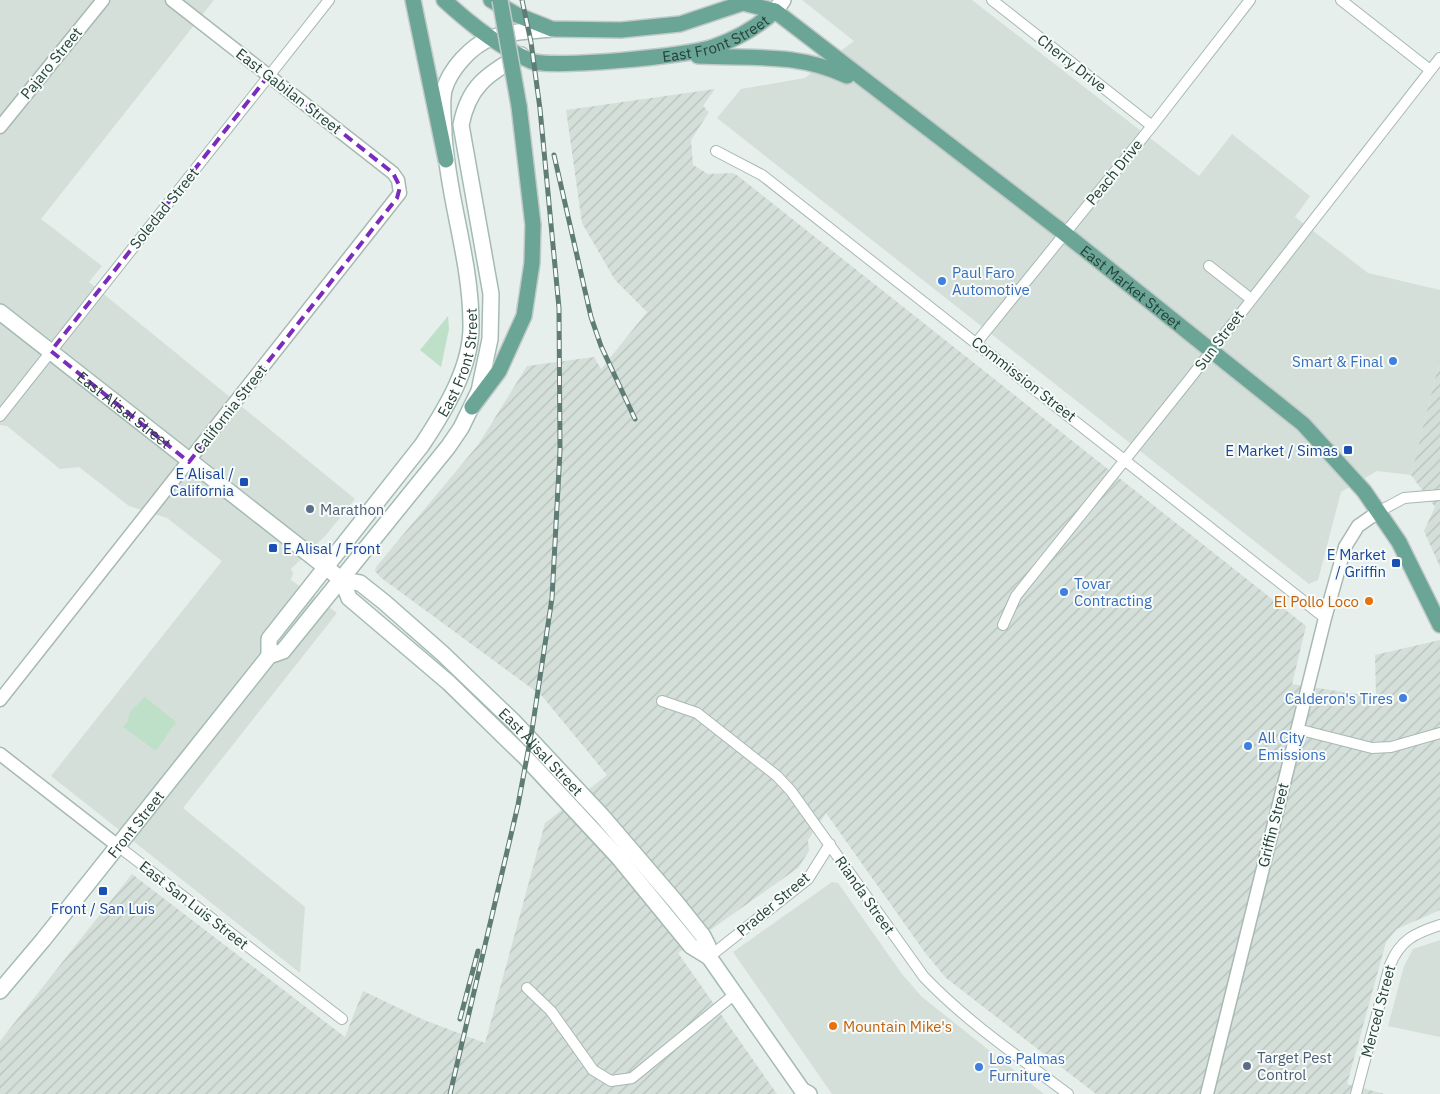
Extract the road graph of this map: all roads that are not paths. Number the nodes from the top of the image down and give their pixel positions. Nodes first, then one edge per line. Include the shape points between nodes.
1 (103, 0) edge
2 (172, 0) edge
3 (328, 0) edge
4 (412, 0) edge
5 (444, 0) edge
6 (491, 0) edge
7 (500, 0) edge
8 (717, 0) edge
9 (992, 0) edge
10 (1250, 0) edge
11 (1341, 0) edge
12 (775, 4) edge
13 (705, 17) junction
14 (552, 30) junction
15 (491, 38) junction
16 (521, 54) junction
17 (679, 54) junction
18 (1440, 58) edge
19 (1430, 70) junction
20 (269, 75) junction
21 (876, 90) junction
22 (0, 126) edge
23 (1152, 126) junction
24 (716, 151) dead end
25 (446, 160) junction
26 (400, 187) joint
27 (1064, 233) junction
28 (1209, 266) dead end
29 (1251, 298) junction
30 (0, 312) edge
31 (977, 342) junction
32 (1212, 349) junction
33 (51, 351) junction
34 (472, 407) junction
35 (0, 416) edge
36 (1124, 459) junction
37 (189, 462) junction
38 (1440, 495) edge
39 (1378, 512) junction
40 (325, 567) junction
41 (342, 580) junction
42 (1325, 618) junction
43 (1003, 625) dead end
44 (1440, 625) edge
45 (269, 656) junction
46 (0, 700) edge
47 (662, 700) dead end
48 (1297, 729) junction
49 (1440, 733) edge
50 (0, 754) edge
51 (830, 844) junction
52 (118, 846) junction
53 (1440, 925) edge
54 (709, 956) junction
55 (527, 988) dead end
56 (0, 991) edge
57 (736, 994) junction
58 (342, 1019) dead end
59 (805, 1093) edge
60 (1068, 1094) edge
61 (1207, 1094) edge
62 (1356, 1094) edge

1 - 22 street, Pajaro Street
2 - 20 street, East Gabilan Street
3 - 20 street, Soledad Street
4 - 25 main road
5 - 15 main road
6 - 14 main road
7 - 34 main road, bridge via 519,106 533,225 532,263 524,316 500,371
8 - 13 main road
9 - 23 street, Cherry Drive
10 - 23 street, Peach Drive
11 - 19 street
12 - 13 main road, East Front Street via 744,3
12 - 17 main road, East Front Street via 760,25 737,38
12 - 21 main road, East Market Street
13 - 14 main road, East Front Street via 680,24 621,30
14 - 15 main road, East Front Street
15 - 16 main road
15 - 25 main road, East Front Street via 467,54 445,89 442,103
16 - 17 main road, East Front Street via 533,62 575,63
16 - 34 main road, East Front Street via 484,78 476,87 464,110 461,126 491,294 490,339 485,368
17 - 21 main road via 798,59 832,69
18 - 19 street, Sun Street
19 - 29 street, Sun Street
20 - 26 street, East Gabilan Street via 393,174
20 - 33 street, Soledad Street
21 - 27 main road, East Market Street
23 - 27 street, Peach Drive
24 - 31 street, Commission Street via 762,175
25 - 40 main road, East Front Street via 468,282 472,325 459,380 422,445
26 - 37 street, California Street via 397,198
27 - 31 street, Peach Drive
27 - 32 main road, East Market Street
28 - 29 street
29 - 32 street, Sun Street
30 - 33 main road, East Alisal Street
31 - 36 street, Commission Street
32 - 36 street, Sun Street
32 - 39 main road, East Market Street via 1303,424 1364,491
33 - 35 street, Soledad Street
33 - 37 main road, East Alisal Street
34 - 41 main road, East Front Street via 448,448
36 - 42 street, Commission Street
36 - 43 street, Sun Street via 1016,596
37 - 40 main road, East Alisal Street
37 - 46 street, California Street
38 - 39 street via 1404,498
39 - 42 street, Griffin Street via 1358,526 1345,547
39 - 44 main road, East Market Street via 1414,568
40 - 41 main road, East Alisal Street
40 - 45 main road, Front Street via 269,639
41 - 45 main road, Front Street via 284,651
41 - 54 main road, East Alisal Street via 360,583 384,602 513,721 602,816 674,900 703,936
42 - 48 street, Griffin Street
45 - 52 main road, Front Street
47 - 51 street, Rianda Street via 697,713 777,776
48 - 49 street via 1372,748 1391,747
48 - 61 street, Griffin Street
50 - 52 street, East San Luis Street
51 - 54 street, Prader Street via 808,880
51 - 60 street, Rianda Street via 924,978 950,1003
52 - 56 main road, Front Street
52 - 58 street, East San Luis Street
53 - 62 street, Merced Street via 1411,936 1396,951
54 - 57 main road, East Alisal Street
55 - 57 street via 550,1011 594,1070 611,1081 632,1078
57 - 59 main road, East Alisal Street

